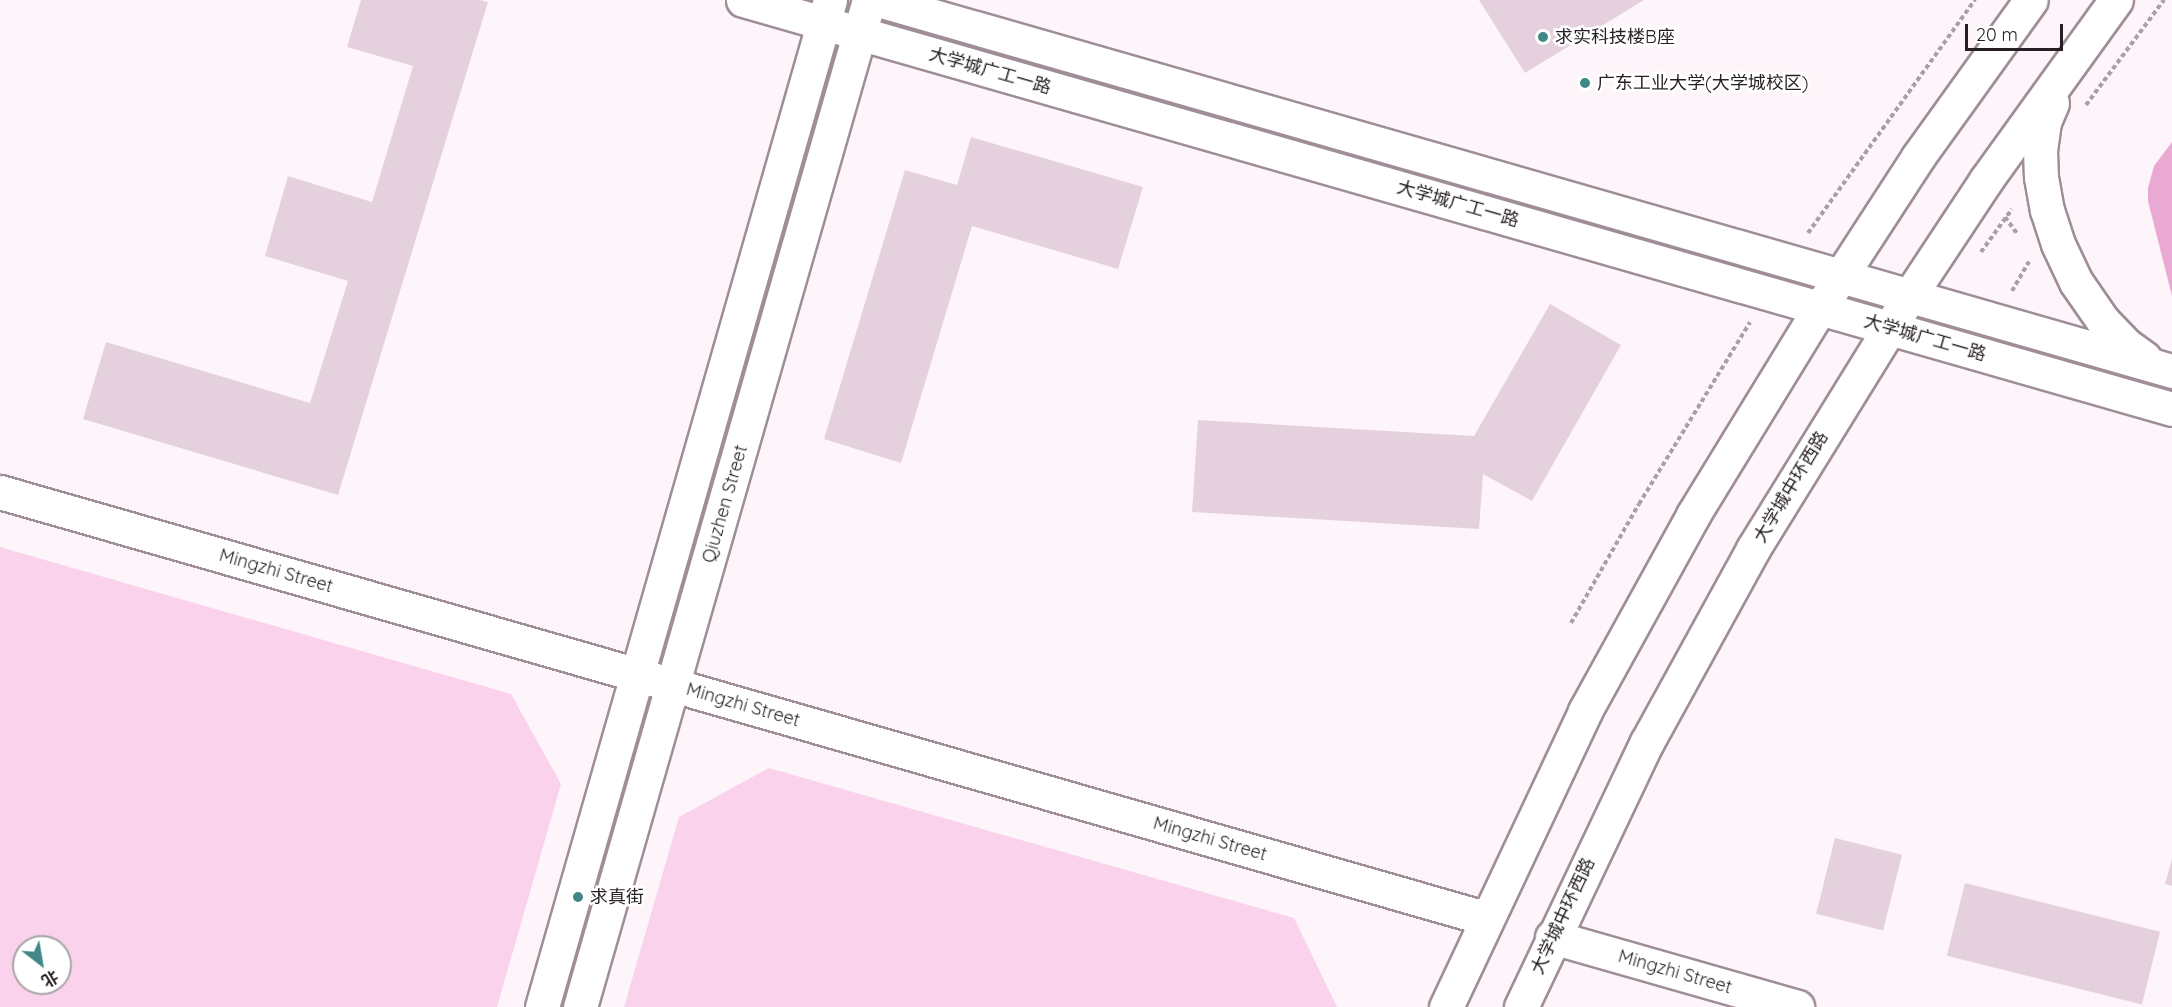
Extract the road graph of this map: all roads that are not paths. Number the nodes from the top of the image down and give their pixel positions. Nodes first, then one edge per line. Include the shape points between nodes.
1 (743, 0) edge
2 (869, 0) edge
3 (878, 0) edge
4 (2031, 0) edge
5 (2116, 0) edge
6 (827, 12) edge
7 (860, 33) junction
8 (2060, 82) junction
9 (1840, 276) junction
10 (1910, 295) junction
11 (1820, 309) junction
12 (1889, 328) junction
13 (2164, 368) edge
14 (2172, 409) edge
15 (0, 492) edge
16 (638, 674) junction
17 (673, 685) junction
18 (1485, 918) junction
19 (1552, 937) junction
20 (542, 1007) edge
21 (580, 1007) edge
22 (1446, 1007) edge
23 (1521, 1007) edge
24 (1797, 1007) edge

1 - 6 main road, 大学城广工一路
2 - 7 main road, Qiuzhen Street
3 - 9 main road, 大学城广工一路
4 - 9 main road via 1918,157
5 - 8 main road, 大学城中环西路
6 - 7 main road, 大学城广工一路
6 - 16 main road, Qiuzhen Street
7 - 11 main road, 大学城广工一路
7 - 17 main road, Qiuzhen Street
8 - 10 main road, 大学城中环西路 via 1986,180
8 - 13 main road via 2044,122 2040,150 2047,210 2058,244 2076,282 2103,321 2125,344
9 - 10 main road, 大学城广工一路
9 - 11 main road
10 - 12 main road, 大学城中环西路
10 - 13 main road, 大学城广工一路
11 - 12 main road, 大学城广工一路
11 - 18 main road via 1693,515 1608,669
12 - 14 main road, 大学城广工一路
12 - 19 main road, 大学城中环西路 via 1753,549 1647,742
15 - 16 main road, Mingzhi Street
16 - 17 main road, Mingzhi Street
16 - 20 main road, Qiuzhen Street
17 - 18 main road, Mingzhi Street
17 - 21 main road, Qiuzhen Street
18 - 22 main road
19 - 23 main road, 大学城中环西路
19 - 24 main road, Mingzhi Street

